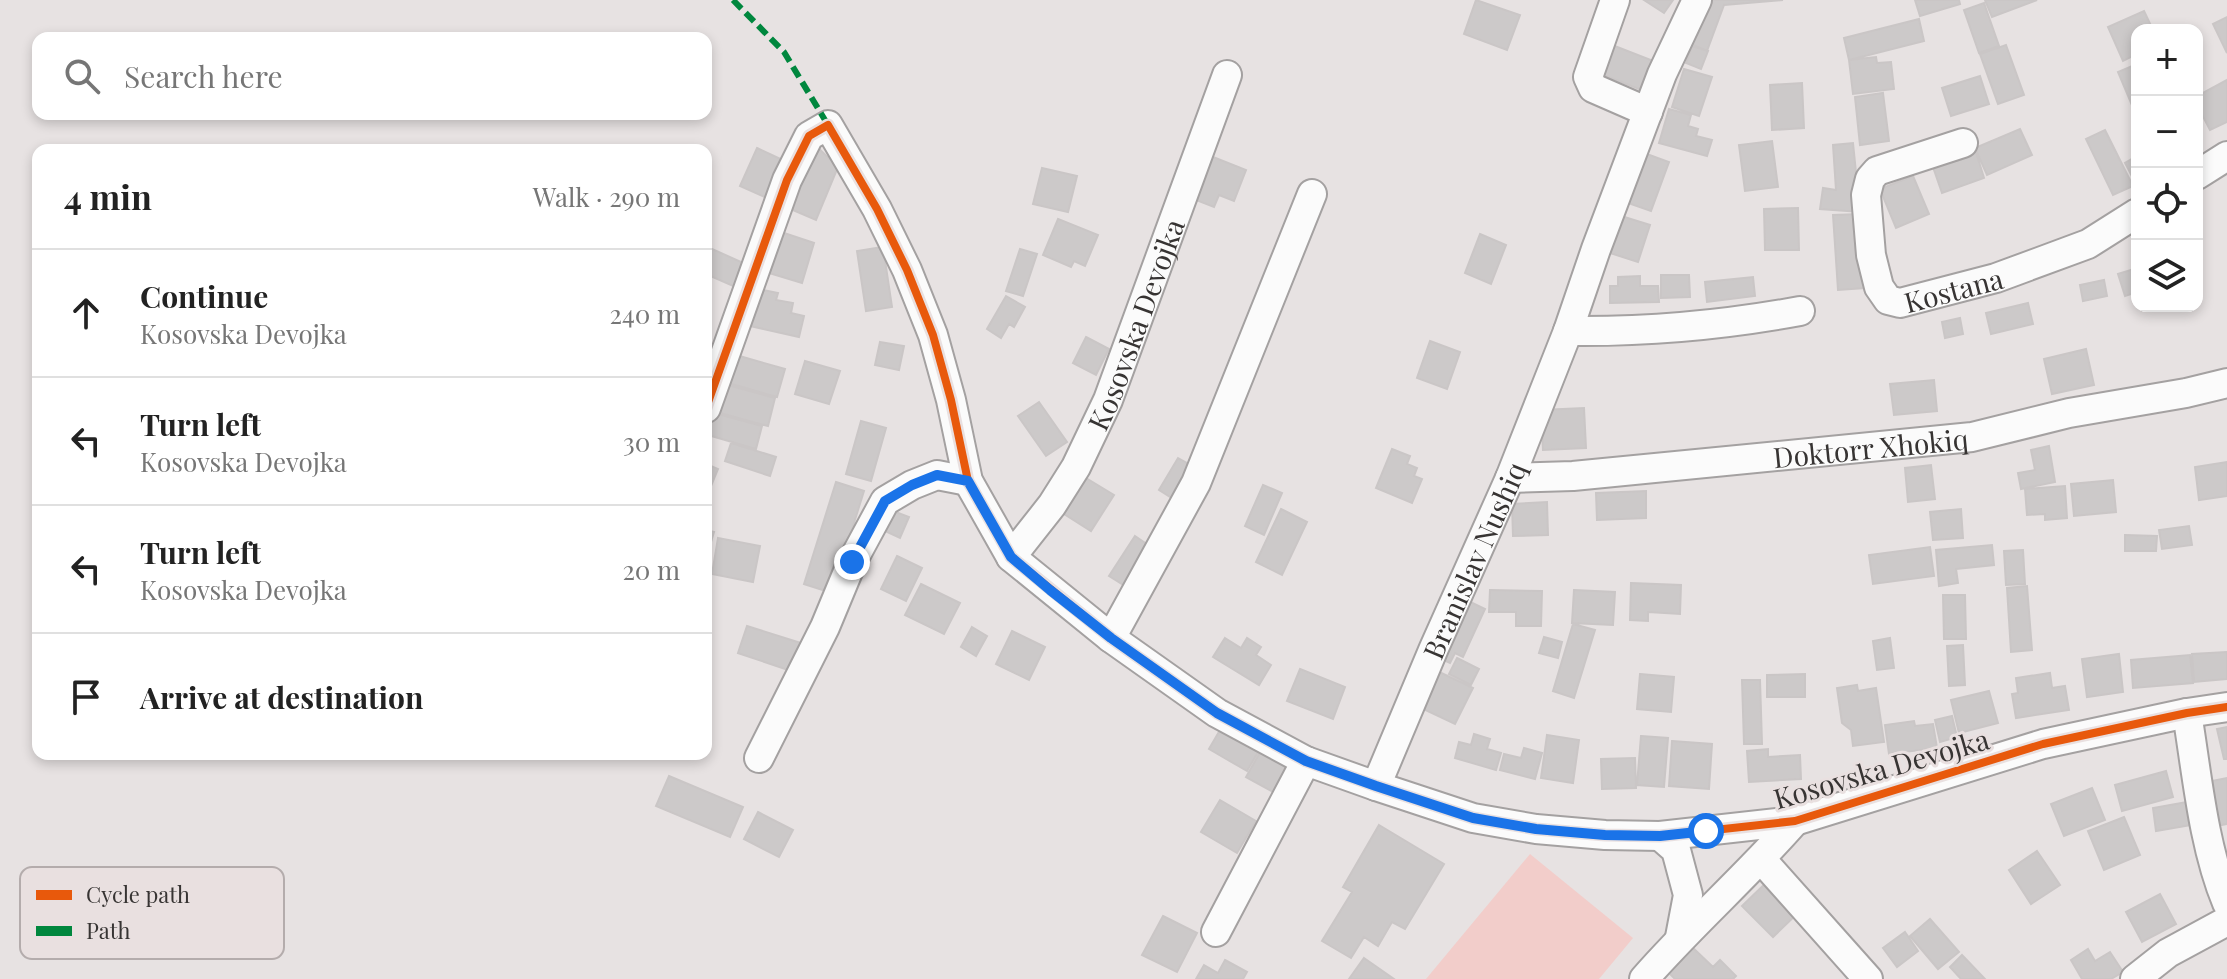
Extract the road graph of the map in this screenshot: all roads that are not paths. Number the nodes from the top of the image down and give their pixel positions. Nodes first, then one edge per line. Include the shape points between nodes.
1 (1615, 0) edge
2 (1697, 0) edge
3 (1227, 75) dead end
4 (1648, 112) junction
5 (1963, 143) dead end
6 (2227, 156) edge
7 (2203, 171) edge
8 (1312, 194) dead end
9 (2131, 217) edge
10 (1800, 311) dead end
11 (1568, 331) junction
12 (2227, 383) edge
13 (712, 391) edge
14 (1510, 478) junction
15 (968, 481) junction
16 (1011, 557) junction
17 (1111, 638) junction
18 (2227, 707) edge
19 (2187, 713) junction
20 (759, 758) dead end
21 (1306, 761) junction
22 (1376, 786) junction
23 (1795, 821) junction
24 (1660, 836) junction
25 (1761, 859) junction
26 (2227, 903) edge
27 (2227, 921) edge
28 (1216, 932) dead end
29 (1680, 937) junction
30 (1644, 979) edge
31 (1868, 979) edge
32 (2135, 979) edge

1 - 4 street via 1588,77 1593,88
2 - 4 street, Branislav Nushiq
3 - 16 street, Kosovska Devojka via 1108,400 1076,467
4 - 11 street, Branislav Nushiq
5 - 9 street, Kostana via 1877,171 1870,179 1866,195 1871,255 1888,300 1900,303 1996,278 2088,244
6 - 7 street
8 - 17 street via 1196,483
10 - 11 street via 1634,330
11 - 14 street, Branislav Nushiq
12 - 14 street, Doktorr Xhokiq via 1972,437
13 - 15 street, Kosovska Devojka via 787,180 809,136 828,125 877,209 928,322
14 - 22 street, Branislav Nushiq
15 - 16 street, Kosovska Devojka
15 - 20 street via 937,475 885,501
16 - 17 street, Kosovska Devojka
17 - 21 street, Kosovska Devojka via 1217,713
18 - 19 street, Kosovska Devojka
19 - 23 street, Kosovska Devojka via 2043,744
19 - 26 street via 2206,827
21 - 22 street, Kosovska Devojka
21 - 28 street
22 - 24 street, Kosovska Devojka via 1473,818 1536,829
23 - 24 street, Kosovska Devojka
23 - 25 street
24 - 29 street via 1676,850 1688,895
25 - 29 street
25 - 31 street
27 - 32 street via 2168,953
29 - 30 street

